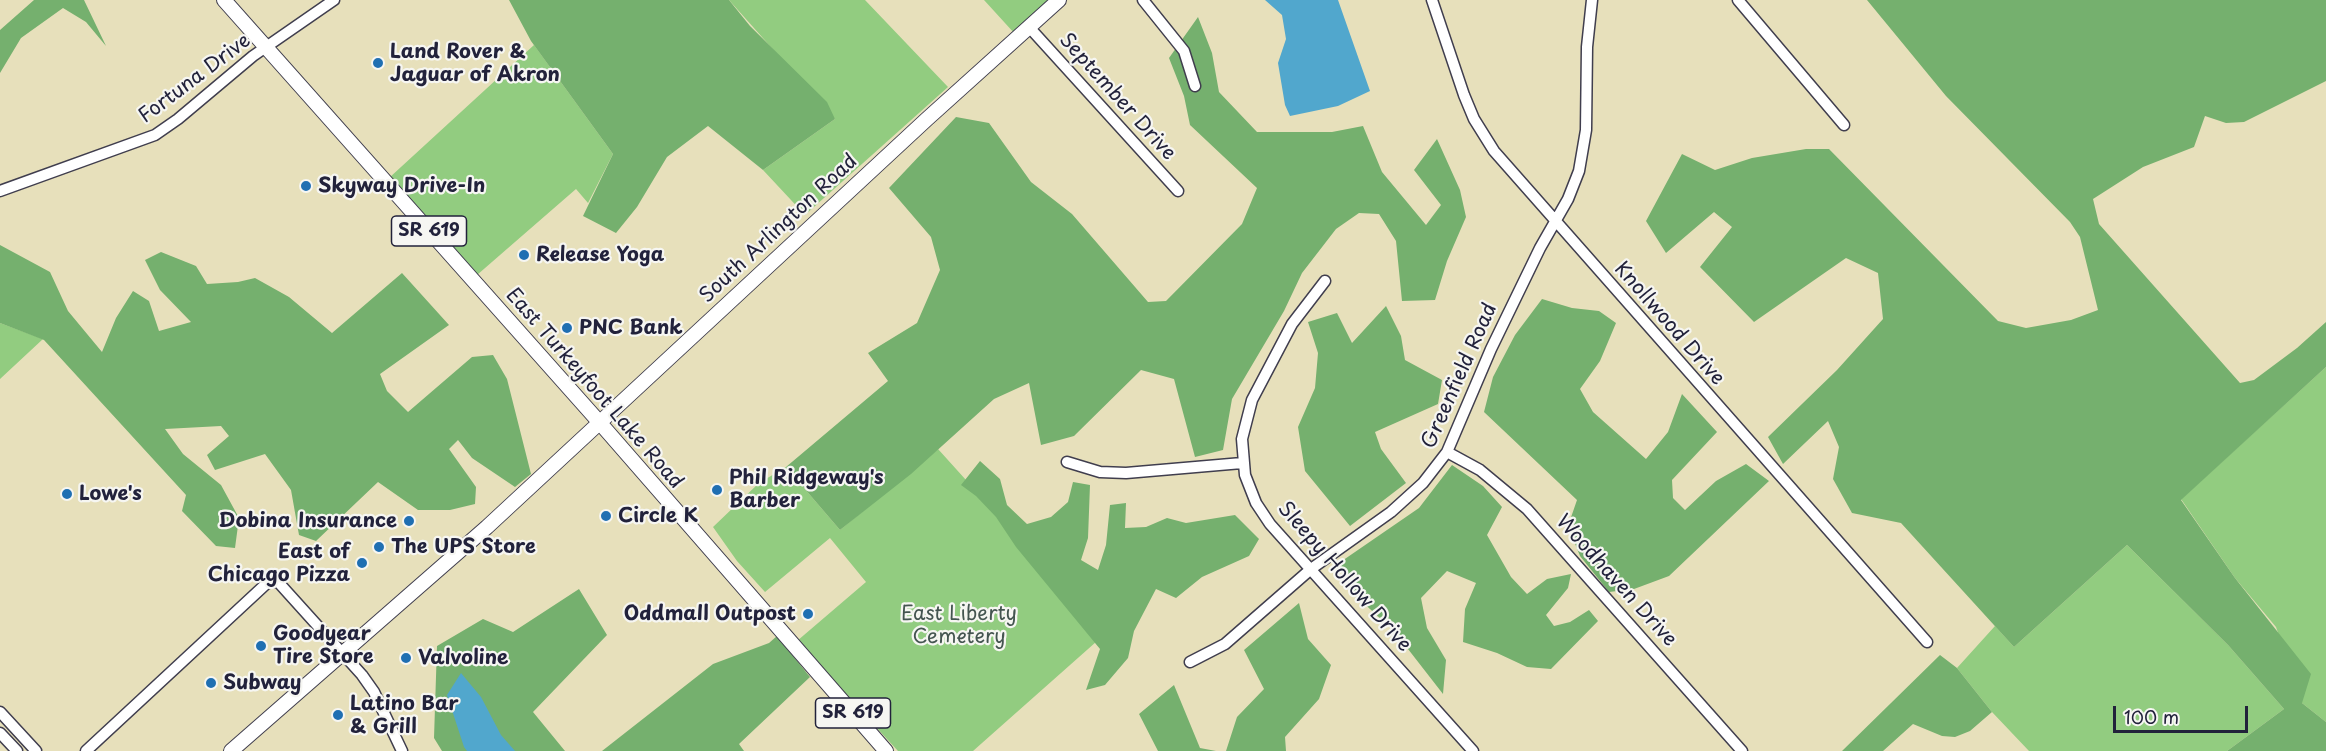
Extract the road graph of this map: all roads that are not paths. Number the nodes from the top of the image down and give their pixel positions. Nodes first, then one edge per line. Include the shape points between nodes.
1 (224, 0) edge
2 (334, 0) edge
3 (1059, 0) edge
4 (1143, 0) edge
5 (1432, 0) edge
6 (1592, 0) edge
7 (1738, 0) edge
8 (1029, 27) junction
9 (266, 47) junction
10 (1195, 86) dead end
11 (1844, 125) dead end
12 (0, 191) edge
13 (1178, 191) dead end
14 (1554, 221) junction
15 (1325, 281) dead end
16 (600, 423) junction
17 (1447, 452) junction
18 (1067, 462) dead end
19 (1242, 463) junction
20 (1311, 569) junction
21 (1927, 642) dead end
22 (343, 652) junction
23 (1190, 662) dead end
24 (0, 712) edge
25 (0, 733) edge
26 (17, 751) edge
27 (36, 751) edge
28 (86, 751) edge
29 (231, 751) edge
30 (402, 751) edge
31 (886, 751) edge
32 (1473, 751) edge
33 (1742, 751) edge

1 - 9 main road, East Turkeyfoot Lake Road / SR 619
2 - 9 street, Fortuna Drive
3 - 8 main road, South Arlington Road
4 - 10 street via 1184,51
5 - 14 street, Knollwood Drive via 1474,119 1494,151
6 - 14 street, Greenfield Road via 1583,156 1568,199
7 - 11 street via 1817,84
8 - 13 street, September Drive
8 - 16 main road, South Arlington Road
9 - 12 street, Fortuna Drive via 155,135
9 - 16 main road, East Turkeyfoot Lake Road / SR 619
14 - 17 street, Greenfield Road
14 - 21 street, Knollwood Drive
15 - 19 street, Sleepy Hollow Drive via 1292,324 1263,376 1243,427
16 - 22 main road, South Arlington Road
16 - 31 main road, East Turkeyfoot Lake Road / SR 619
17 - 20 street, Greenfield Road via 1410,496
17 - 33 street, Woodhaven Drive via 1479,470 1527,509
18 - 19 street via 1118,473
19 - 20 street, Sleepy Hollow Drive via 1266,519
20 - 23 street, Greenfield Road via 1225,644
20 - 32 street, Sleepy Hollow Drive
22 - 28 street via 279,583 269,582
22 - 29 main road, South Arlington Road
22 - 30 street via 374,692
24 - 27 street
25 - 26 street

